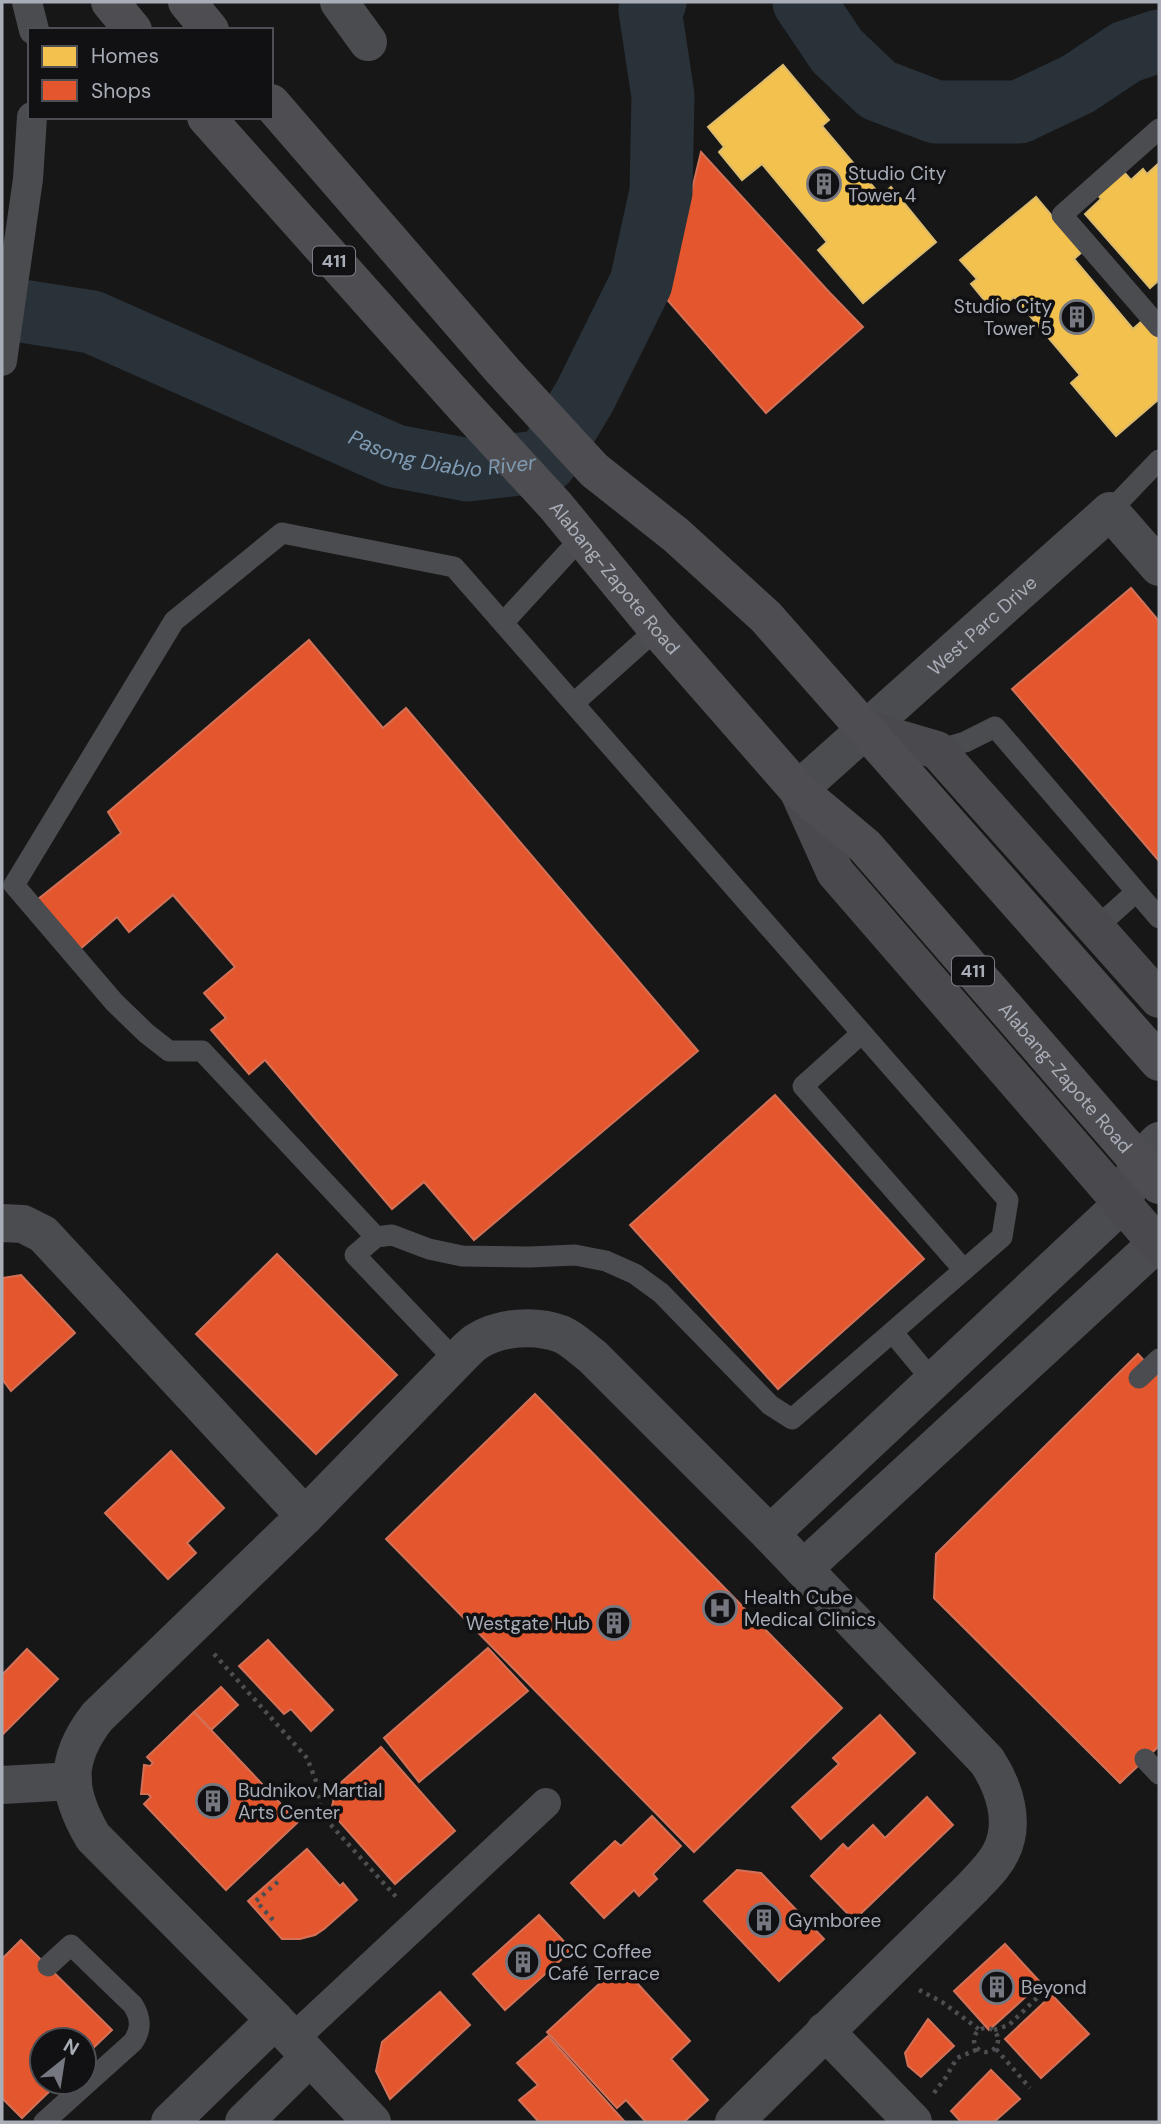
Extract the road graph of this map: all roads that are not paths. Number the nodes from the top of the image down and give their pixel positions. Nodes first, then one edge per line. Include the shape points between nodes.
1 (27, 2) edge
2 (110, 2) edge
3 (187, 2) edge
4 (339, 2) edge
5 (34, 28) edge
6 (131, 28) edge
7 (208, 28) edge
8 (368, 41) dead end
9 (273, 105) edge
10 (32, 119) edge
11 (208, 119) edge
12 (1159, 129) edge
13 (1159, 327) edge
14 (2, 361) edge
15 (1159, 460) edge
16 (1110, 511) junction
17 (582, 537) junction
18 (1159, 567) edge
19 (503, 623) junction
20 (657, 629) junction
21 (575, 703) junction
22 (865, 729) junction
23 (937, 750) junction
24 (798, 790) junction
25 (1136, 892) junction
26 (1159, 918) edge
27 (1097, 927) junction
28 (1159, 999) edge
29 (862, 1032) junction
30 (1159, 1062) edge
31 (1152, 1162) edge
32 (1123, 1203) junction
33 (2, 1223) edge
34 (376, 1237) junction
35 (1158, 1242) edge
36 (964, 1270) junction
37 (893, 1333) junction
38 (1159, 1359) edge
39 (456, 1361) junction
40 (1139, 1378) dead end
41 (933, 1381) junction
42 (305, 1516) junction
43 (770, 1534) junction
44 (803, 1569) junction
45 (73, 1781) junction
46 (2, 1785) edge
47 (546, 1804) dead end
48 (48, 1966) dead end
49 (825, 2031) junction
50 (293, 2039) junction
51 (910, 2120) edge
52 (44, 2122) edge
53 (170, 2122) edge
54 (244, 2122) edge
55 (372, 2122) edge
56 (734, 2122) edge

1 - 5 street
2 - 6 highway
3 - 7 highway
4 - 8 street
9 - 22 highway via 594,470 676,535 766,617
10 - 14 street via 28,179
11 - 17 highway, Alabang-Zapote Road / 411
12 - 13 lane via 1062,215
15 - 16 lane
16 - 18 street
16 - 22 street, West Parc Drive
17 - 19 lane
17 - 20 highway, Alabang-Zapote Road / 411
19 - 21 lane
19 - 34 lane via 454,566 282,533 174,621 14,885 114,1002 169,1051 202,1051
20 - 21 lane
20 - 24 highway, Alabang-Zapote Road / 411
21 - 29 lane
22 - 23 main road
22 - 24 street, West Parc Drive
22 - 30 highway
23 - 25 lane via 995,727
23 - 27 main road
24 - 31 highway, Alabang-Zapote Road / 411 via 865,846
24 - 32 main road, Alabang-Zapote Road / 411 via 835,872
25 - 26 lane
25 - 27 lane
27 - 28 main road
29 - 36 lane via 1008,1200 1002,1237
29 - 36 lane via 803,1086
31 - 32 street
32 - 35 main road, 411
32 - 41 street
33 - 42 street via 23,1224 43,1234
34 - 37 lane via 392,1235 462,1256 575,1255 606,1261 635,1274 660,1293 770,1405 792,1419
34 - 39 lane via 355,1255
35 - 44 street
36 - 37 lane
37 - 41 lane
38 - 40 lane
39 - 42 street
39 - 43 street via 476,1343 507,1330 561,1334 592,1356
41 - 43 street
42 - 45 street via 97,1717 82,1735
43 - 44 street
44 - 49 street via 987,1761 1005,1795 1007,1815 1002,1851 973,1887
45 - 46 street
45 - 50 street via 82,1817 93,1837
47 - 50 street
48 - 52 lane via 71,1945 133,2005 141,2023 132,2042
49 - 51 street
49 - 56 street
50 - 53 street
50 - 54 street
50 - 55 street

